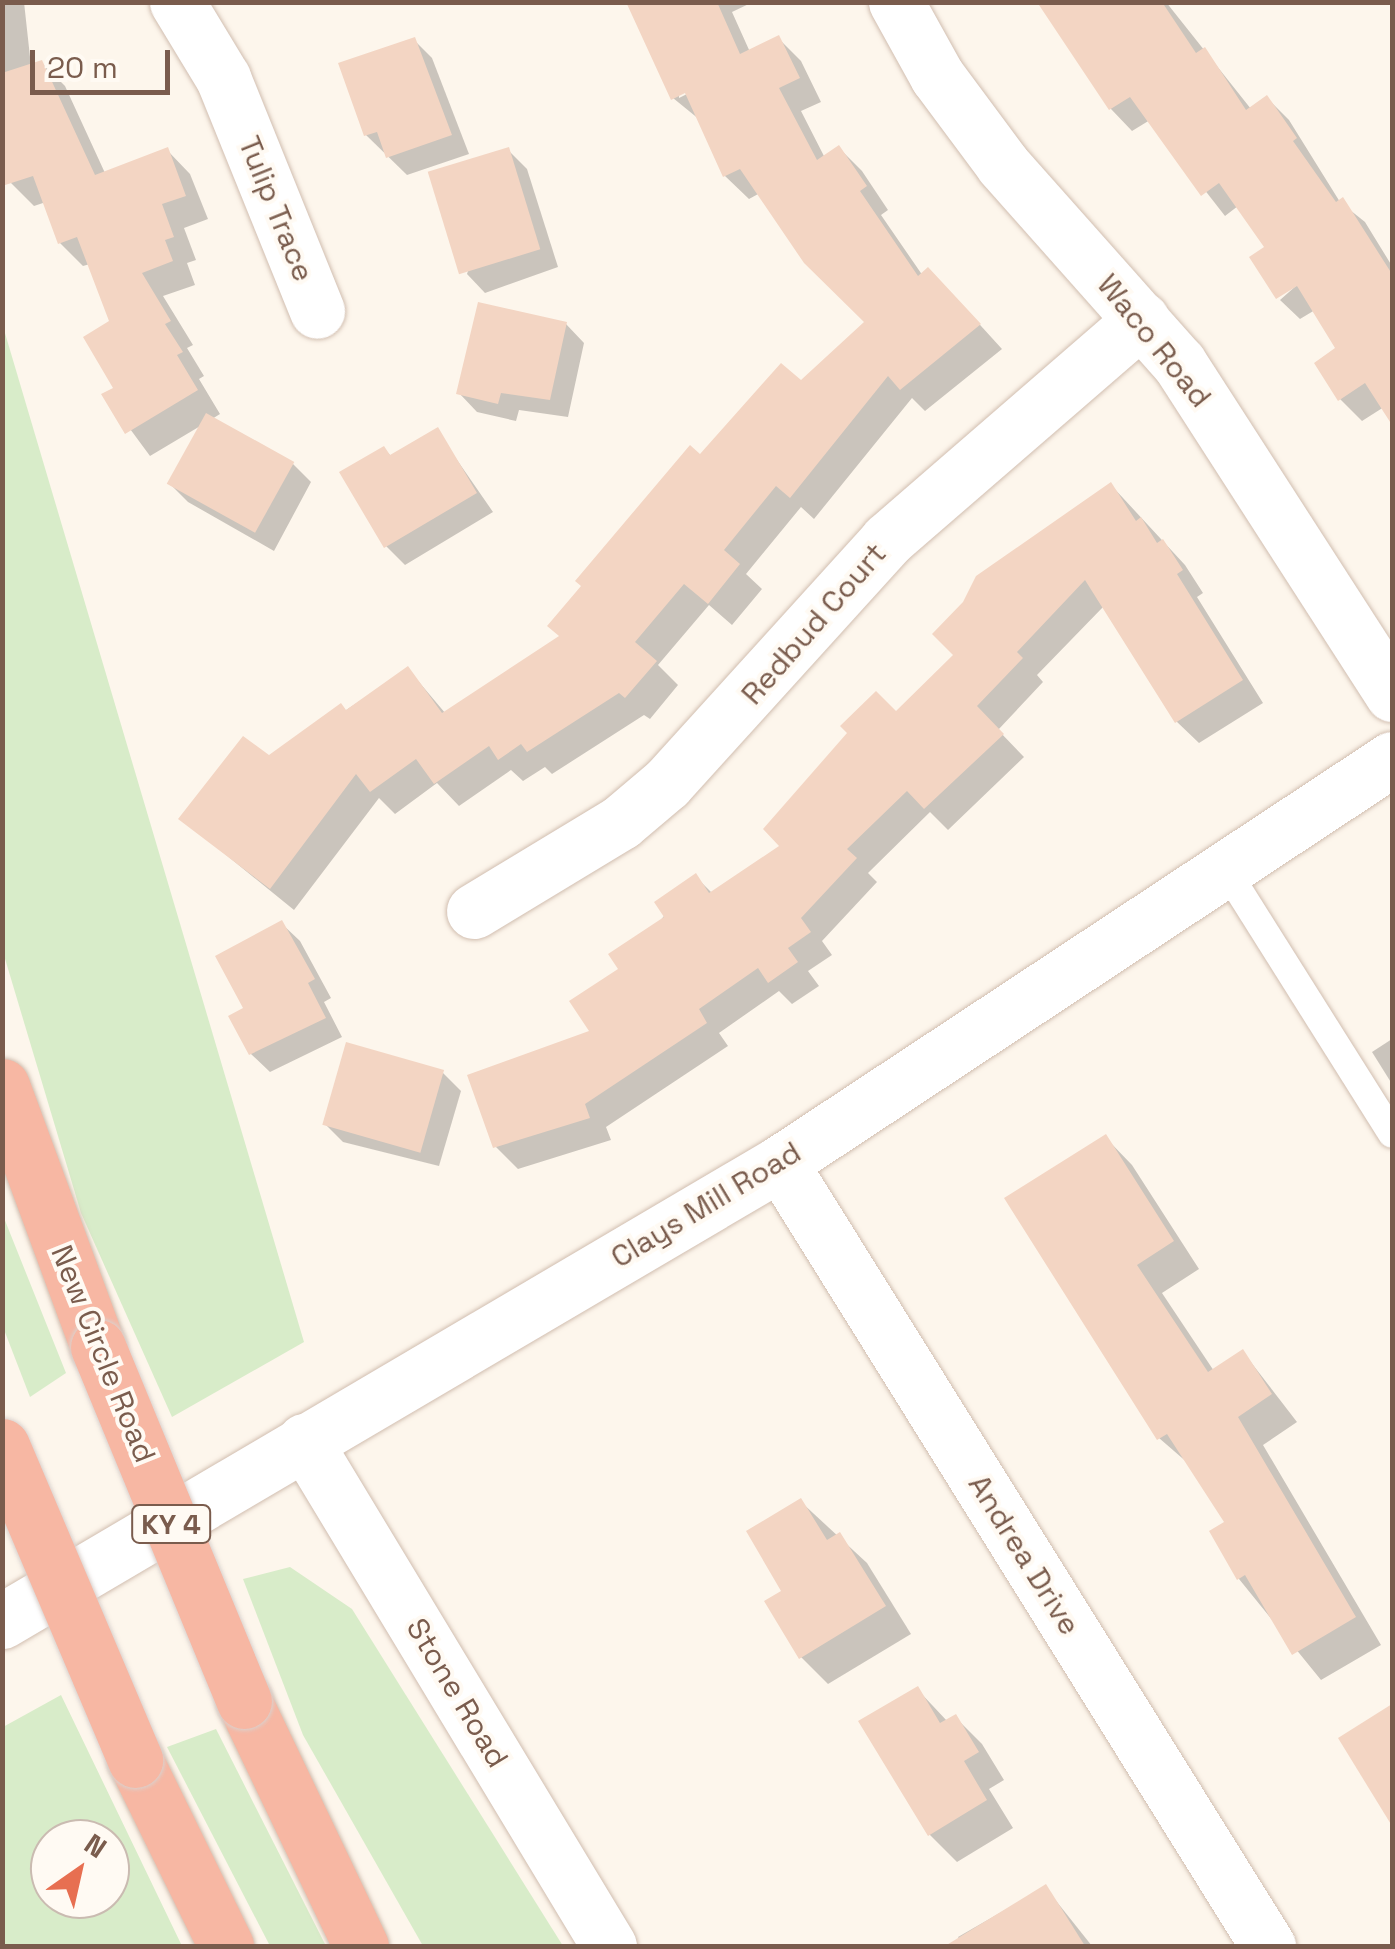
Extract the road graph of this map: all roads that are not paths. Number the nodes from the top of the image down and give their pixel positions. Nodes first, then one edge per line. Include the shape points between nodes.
1 (177, 2) edge
2 (896, 2) edge
3 (317, 311) dead end
4 (1142, 319) junction
5 (1392, 694) edge
6 (1392, 760) edge
7 (1224, 867) junction
8 (474, 912) dead end
9 (2, 1086) edge
10 (1392, 1134) edge
11 (780, 1163) junction
12 (304, 1441) junction
13 (2, 1446) edge
14 (2, 1621) edge
15 (226, 1946) edge
16 (362, 1946) edge
17 (609, 1946) edge
18 (1268, 1946) edge

1 - 3 street, Tulip Trace via 223,78
2 - 4 street, Waco Road via 964,116
4 - 5 street, Waco Road via 1263,489
4 - 8 street, Redbud Court via 887,540 667,783 621,822
6 - 7 street, Clays Mill Road
7 - 10 lane
7 - 11 street, Clays Mill Road
9 - 16 highway, New Circle Road / KY 4, bridge via 98,1347 244,1700
11 - 12 street, Clays Mill Road
11 - 18 street, Andrea Drive
12 - 14 street, Clays Mill Road
12 - 17 street, Stone Road
13 - 15 highway, bridge via 134,1760

